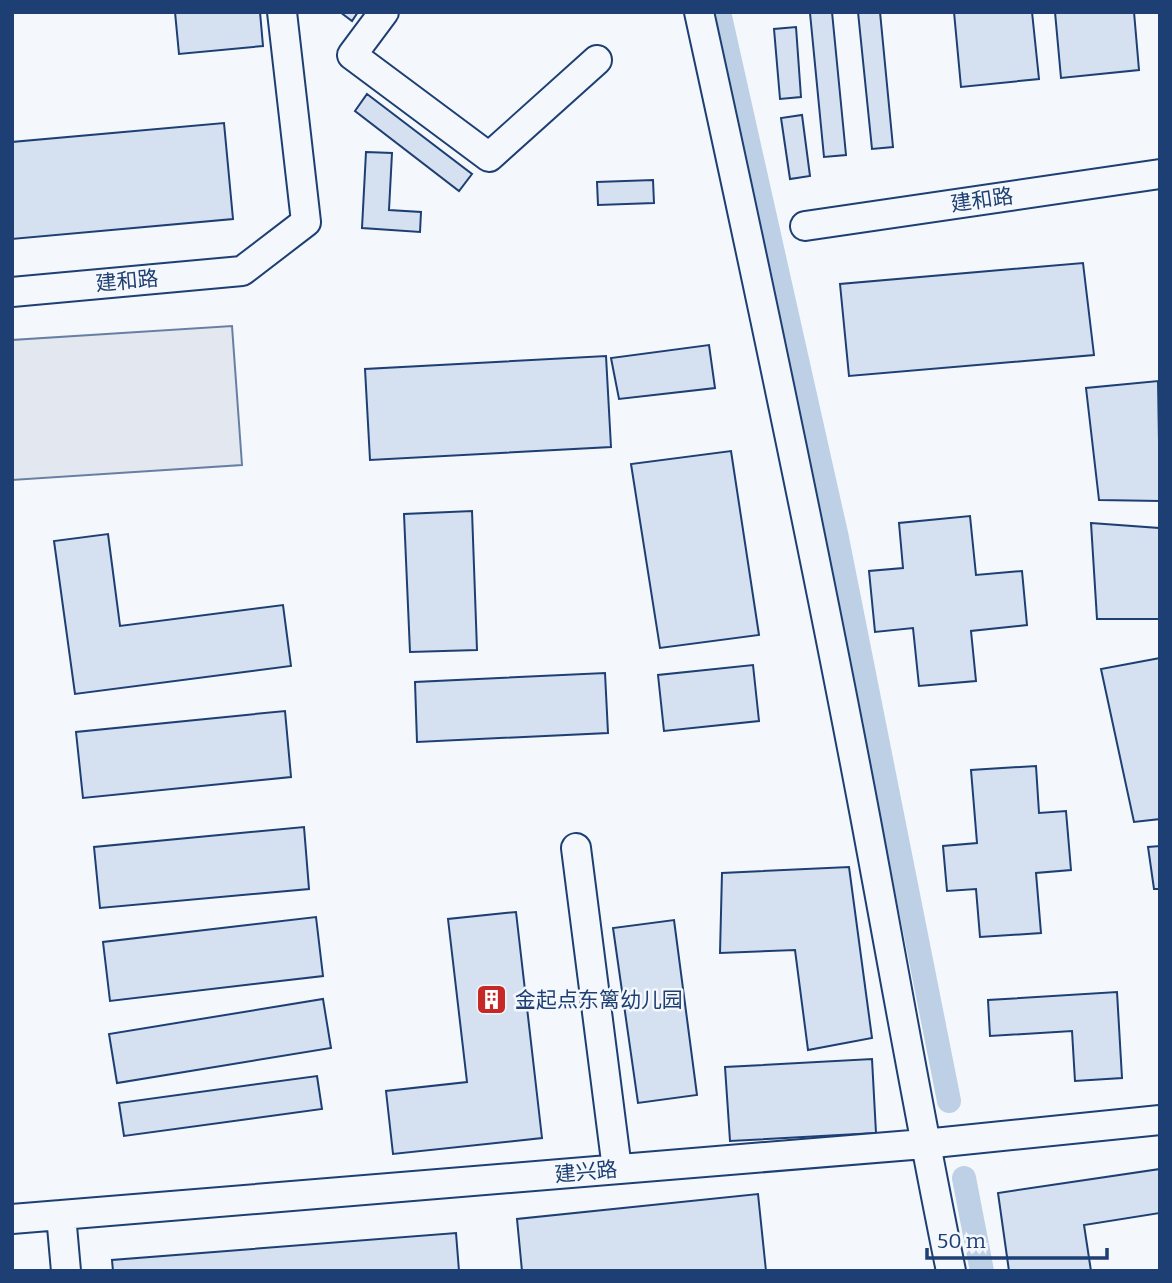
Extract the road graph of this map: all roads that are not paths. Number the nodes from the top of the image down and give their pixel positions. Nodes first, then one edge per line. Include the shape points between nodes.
1 (282, 12) edge
2 (384, 12) edge
3 (699, 12) edge
4 (597, 60) dead end
5 (1160, 174) edge
6 (805, 226) dead end
7 (12, 292) edge
8 (576, 848) dead end
9 (1160, 1120) edge
10 (925, 1144) junction
11 (617, 1169) junction
12 (61, 1215) junction
13 (12, 1219) edge
14 (66, 1271) edge
15 (951, 1271) edge

1 - 7 street, 建和路 via 306,222 242,271
2 - 4 street via 352,55 489,157
3 - 10 street via 866,819
5 - 6 street, 建和路
8 - 11 street
9 - 10 street, 建兴路
10 - 11 street, 建兴路
10 - 15 street
11 - 12 street, 建兴路
12 - 13 street, 建兴路
12 - 14 street

